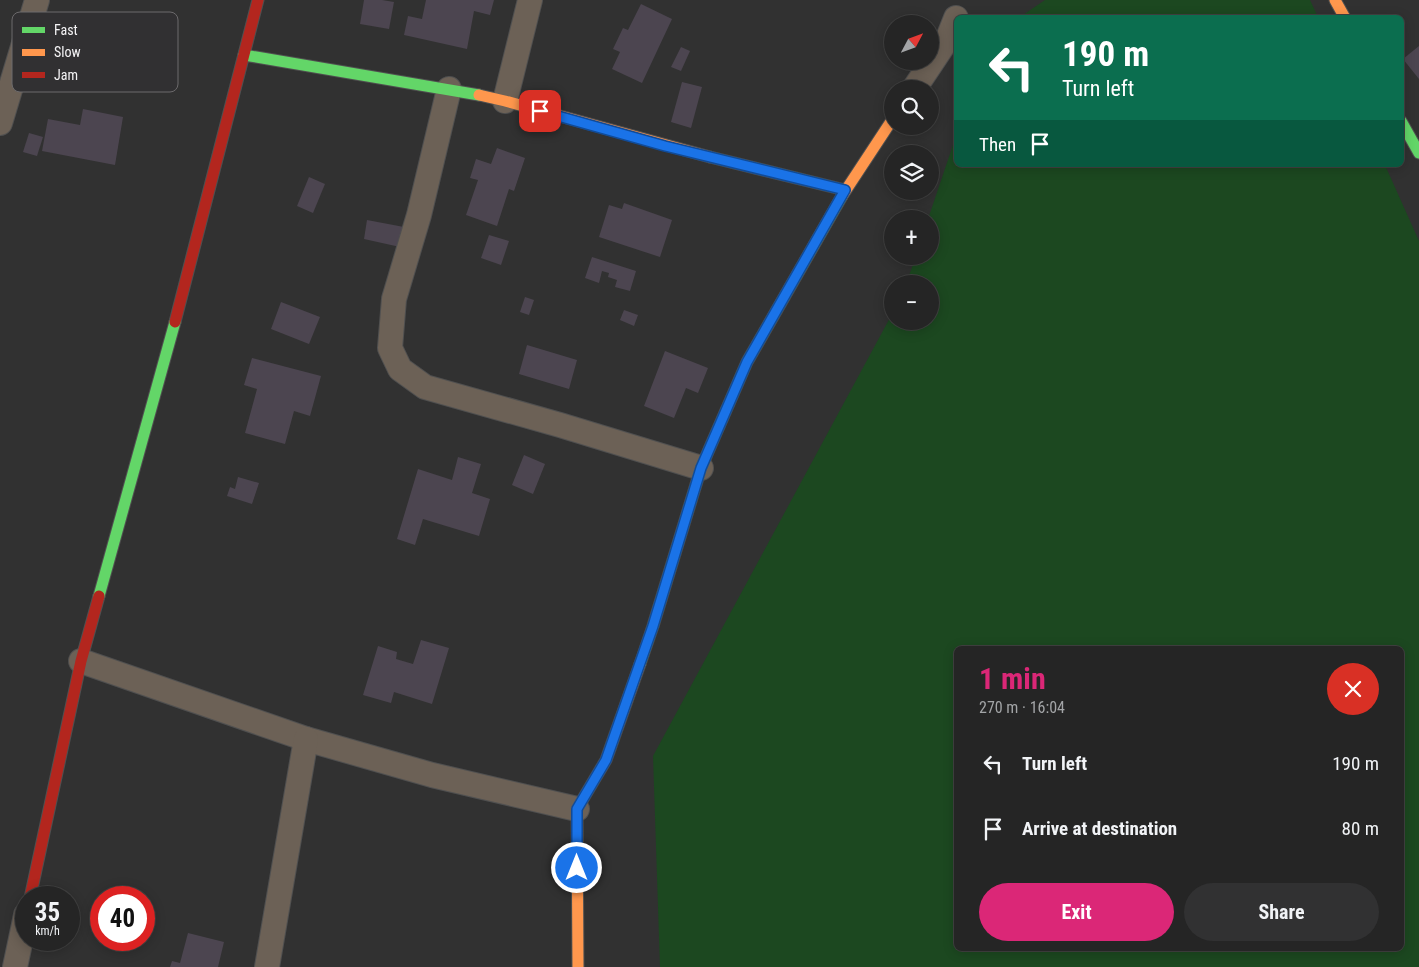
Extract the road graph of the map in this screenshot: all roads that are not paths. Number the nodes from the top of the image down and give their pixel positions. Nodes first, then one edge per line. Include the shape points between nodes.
1 (37, 0) edge
2 (258, 0) edge
3 (530, 0) edge
4 (963, 0) edge
5 (1335, 0) edge
6 (32, 12) edge
7 (957, 15) edge
8 (1343, 15) edge
9 (954, 23) edge
10 (244, 55) junction
11 (7, 68) edge
12 (920, 80) edge
13 (449, 89) junction
14 (505, 101) junction
15 (0, 123) edge
16 (1404, 126) edge
17 (884, 132) edge
18 (1419, 153) edge
19 (845, 190) junction
20 (701, 468) junction
21 (81, 661) junction
22 (306, 740) junction
23 (577, 809) junction
24 (33, 886) edge
25 (18, 951) edge
26 (15, 967) edge
27 (267, 967) edge
28 (578, 967) edge

1 - 6 street
2 - 10 street
3 - 14 street
4 - 7 street
5 - 8 street
9 - 12 street via 948,38
10 - 13 street
10 - 21 street
11 - 15 street
13 - 14 street
13 - 20 street via 419,215 394,299 390,348 400,370 425,387
14 - 19 street via 665,146
16 - 18 street
17 - 19 street
19 - 20 street via 747,362
20 - 23 street via 653,626 606,760
21 - 22 street
21 - 24 street
22 - 23 street via 432,775
22 - 27 street
23 - 28 street
25 - 26 street

